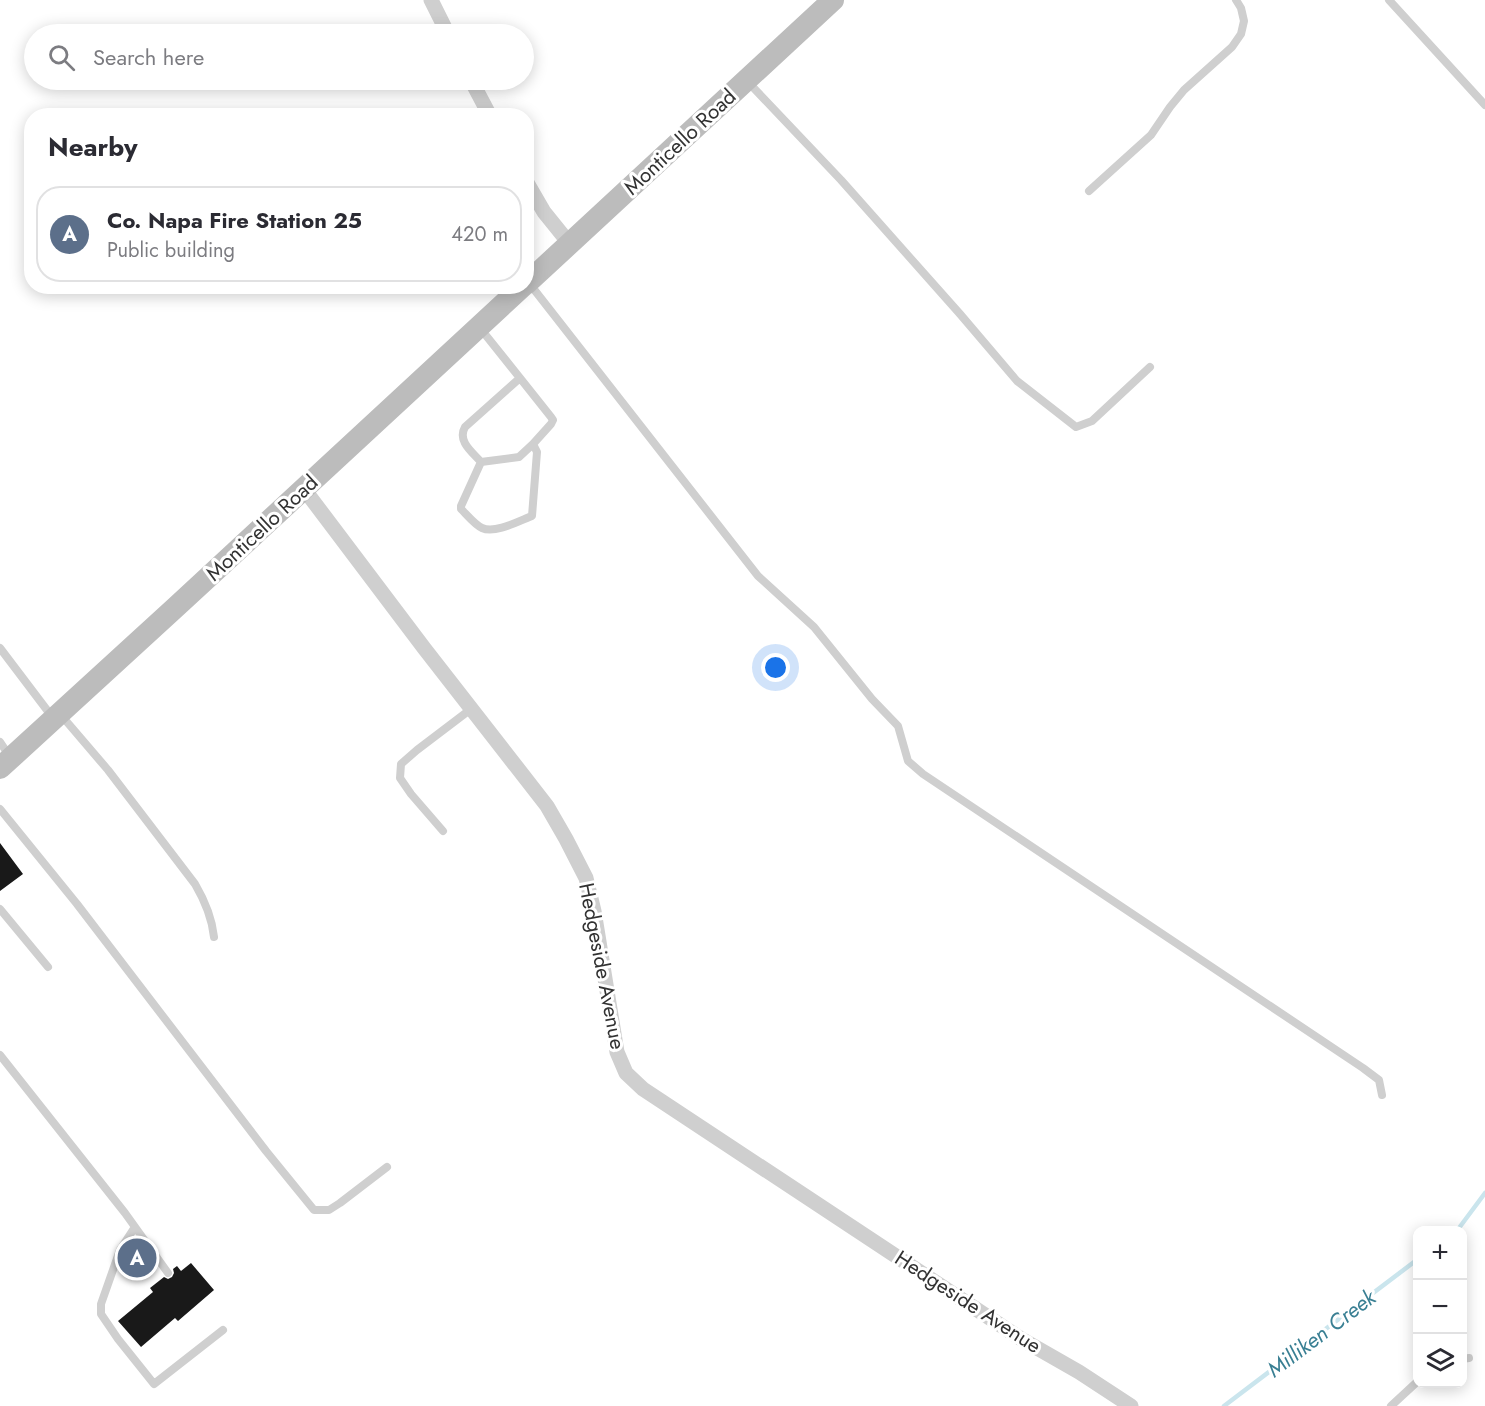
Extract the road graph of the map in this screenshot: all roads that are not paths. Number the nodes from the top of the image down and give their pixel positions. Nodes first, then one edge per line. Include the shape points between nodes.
1 (430, 0) edge
2 (833, 0) edge
3 (1236, 0) edge
4 (1389, 0) edge
5 (443, 24) edge
6 (747, 81) junction
7 (476, 90) edge
8 (1485, 105) edge
9 (486, 108) edge
10 (1089, 191) dead end
11 (534, 195) edge
12 (569, 243) junction
13 (534, 276) edge
14 (515, 294) edge
15 (534, 294) edge
16 (479, 327) junction
17 (1150, 367) dead end
18 (520, 378) junction
19 (533, 444) junction
20 (481, 462) junction
21 (304, 489) junction
22 (0, 648) edge
23 (471, 709) junction
24 (57, 716) junction
25 (4, 756) edge
26 (0, 809) edge
27 (443, 831) dead end
28 (0, 909) edge
29 (214, 937) dead end
30 (48, 967) dead end
31 (0, 1055) edge
32 (1382, 1095) dead end
33 (387, 1167) dead end
34 (135, 1227) junction
35 (168, 1274) dead end
36 (223, 1330) dead end
37 (1413, 1386) edge
38 (1131, 1406) edge
39 (1391, 1406) edge

1 - 5 street
2 - 6 main road, Monticello Road
3 - 10 lane via 1244,21 1232,47 1184,90 1151,135
4 - 8 lane
6 - 12 main road, Monticello Road
6 - 17 lane via 841,180 1017,381 1076,427 1092,421
7 - 9 street
11 - 12 street
12 - 13 main road, Monticello Road
14 - 16 main road, Monticello Road
15 - 32 lane via 758,576 814,627 898,726 908,761 1363,1068 1379,1080
16 - 18 lane
16 - 21 main road, Monticello Road
18 - 19 lane via 553,420
18 - 20 lane via 462,432 462,440
19 - 20 lane via 519,458
19 - 20 lane via 537,452 532,516 494,530 481,528 461,509
21 - 23 street, Hedgeside Avenue
21 - 24 main road, Monticello Road
22 - 24 lane
23 - 27 lane via 401,764 400,778
23 - 38 street, Hedgeside Avenue via 547,806 586,878 617,1052 626,1073 643,1089 1023,1340
24 - 25 main road, Monticello Road
24 - 29 lane via 114,778 195,884 210,915
26 - 33 lane via 314,1210 329,1210
28 - 30 lane
31 - 34 lane
34 - 35 lane
34 - 36 lane via 120,1250 101,1314 154,1384
37 - 39 lane

